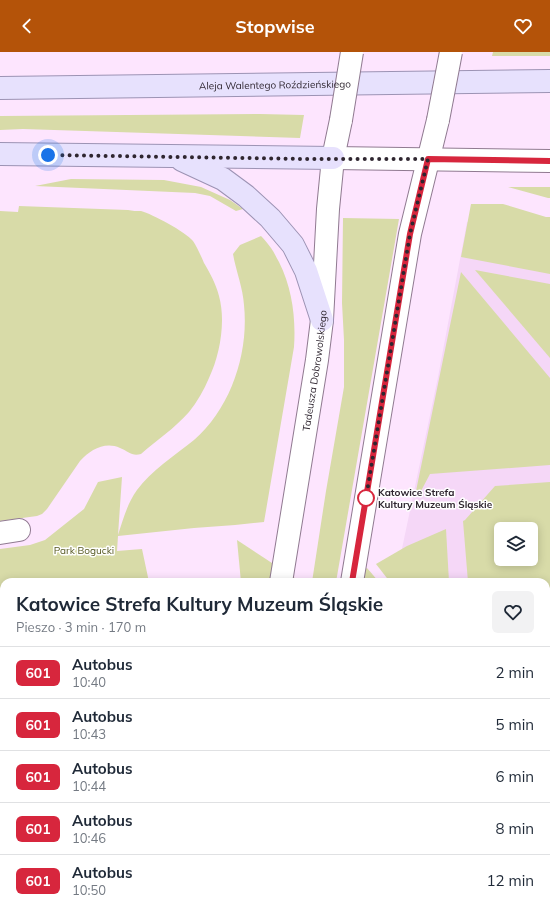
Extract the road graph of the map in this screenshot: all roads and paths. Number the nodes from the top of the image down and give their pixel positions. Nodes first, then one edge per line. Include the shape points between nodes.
1 (352, 52) edge
2 (451, 52) edge
3 (550, 81) edge
4 (0, 88) edge
5 (0, 154) edge
6 (176, 157) junction
7 (333, 158) junction
8 (428, 159) junction
9 (550, 161) edge
10 (322, 320) junction
11 (283, 578) edge
12 (353, 578) edge

1 - 7 street, Tadeusza Dobrowolskiego, bridge
2 - 8 street, bridge
3 - 4 main road, Aleja Walentego Roździeńskiego
5 - 6 main road
6 - 7 main road
6 - 10 main road via 222,179 270,218 293,245 306,271
7 - 8 street
7 - 10 street, Tadeusza Dobrowolskiego
8 - 9 street
8 - 12 street via 410,234
10 - 11 street, Tadeusza Dobrowolskiego

